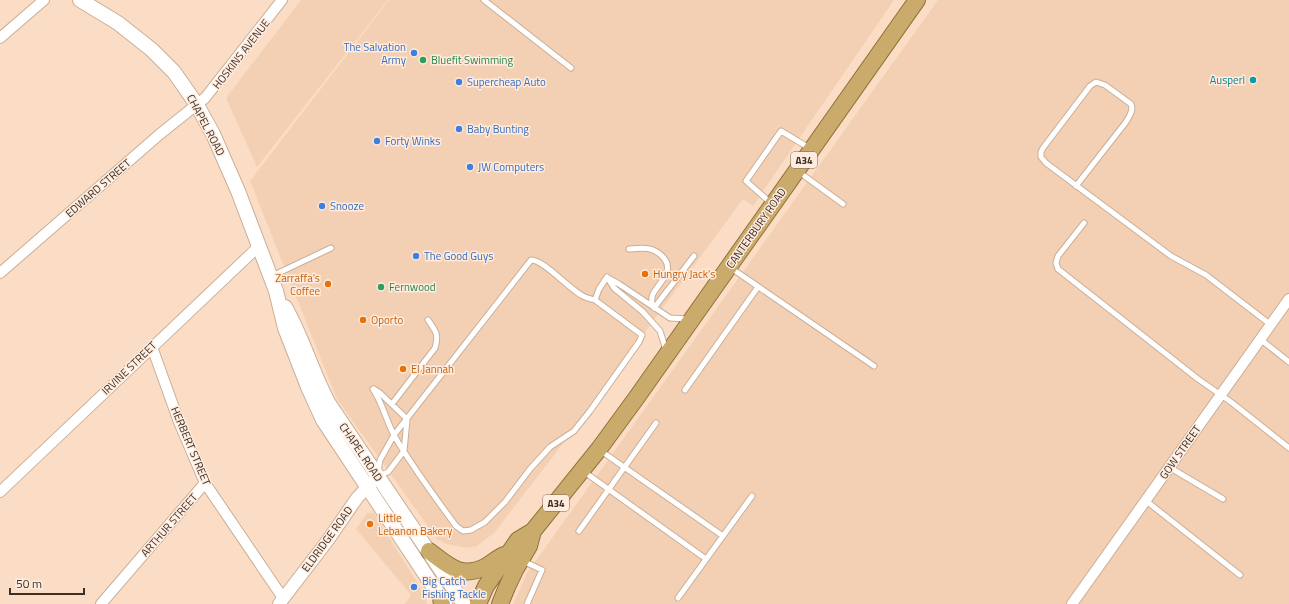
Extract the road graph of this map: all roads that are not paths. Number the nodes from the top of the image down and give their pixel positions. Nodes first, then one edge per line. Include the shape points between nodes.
1 (44, 0) edge
2 (80, 0) edge
3 (282, 0) edge
4 (484, 0) edge
5 (913, 2) edge
6 (0, 38) edge
7 (571, 68) dead end
8 (197, 105) junction
9 (811, 149) junction
10 (796, 170) junction
11 (1076, 186) junction
12 (772, 204) junction
13 (843, 204) dead end
14 (1084, 223) dead end
15 (259, 246) junction
16 (331, 248) dead end
17 (629, 249) dead end
18 (694, 256) dead end
19 (729, 266) junction
20 (0, 273) edge
21 (271, 277) junction
22 (607, 278) junction
23 (758, 287) junction
24 (595, 300) junction
25 (1289, 300) edge
26 (653, 307) junction
27 (428, 320) dead end
28 (692, 320) junction
29 (1271, 325) junction
30 (1260, 339) junction
31 (152, 347) junction
32 (667, 355) junction
33 (1289, 362) edge
34 (874, 366) dead end
35 (685, 390) dead end
36 (1221, 395) junction
37 (392, 404) junction
38 (407, 419) junction
39 (656, 423) dead end
40 (394, 436) junction
41 (1289, 448) edge
42 (598, 449) junction
43 (404, 450) junction
44 (625, 467) junction
45 (1169, 467) junction
46 (582, 470) junction
47 (373, 481) junction
48 (205, 483) junction
49 (608, 489) junction
50 (0, 492) edge
51 (752, 496) dead end
52 (1223, 499) dead end
53 (1145, 500) junction
54 (579, 531) dead end
55 (722, 536) junction
56 (429, 551) junction
57 (515, 556) junction
58 (706, 559) junction
59 (1240, 575) dead end
60 (678, 598) dead end
61 (281, 601) edge
62 (443, 602) edge
63 (102, 604) edge
64 (464, 604) edge
65 (478, 604) edge
66 (500, 604) edge
67 (527, 604) edge
68 (1072, 604) edge

1 - 6 street
2 - 8 main road, CHAPEL ROAD via 118,23 152,50 174,72
3 - 8 street, HOSKINS AVENUE via 214,88
4 - 7 lane
5 - 9 highway, CANTERBURY ROAD / A34
8 - 15 main road, CHAPEL ROAD via 221,152
8 - 20 street, EDWARD STREET via 154,139
9 - 10 highway, CANTERBURY ROAD / A34
9 - 12 lane via 781,131 746,181
10 - 12 highway, CANTERBURY ROAD / A34
10 - 13 lane
11 - 11 lane via 1046,163 1041,158 1041,152 1090,86 1096,82 1105,85 1131,104 1132,113
11 - 29 lane via 1171,256 1206,275
12 - 19 highway, CANTERBURY ROAD / A34
14 - 36 lane via 1058,256 1058,269 1198,380
15 - 21 main road, CHAPEL ROAD
15 - 31 street, IRVINE STREET
16 - 21 lane
17 - 26 lane via 654,250 663,257 668,266 663,281 651,298
18 - 26 lane
19 - 23 lane
19 - 28 highway, CANTERBURY ROAD / A34
21 - 47 main road, CHAPEL ROAD via 294,323 320,388
22 - 24 lane
22 - 26 lane
22 - 32 lane via 614,288 643,312 660,331
23 - 34 lane
23 - 35 lane
24 - 38 lane via 582,296 542,264 531,260
24 - 43 lane via 642,335 639,342 574,431 550,447 485,522 471,530 463,531 456,526
25 - 29 street, GOW STREET
26 - 28 lane via 670,318
27 - 37 lane via 436,332 438,340 435,348
28 - 32 highway, CANTERBURY ROAD / A34
29 - 30 street, GOW STREET
30 - 33 lane
30 - 36 street, GOW STREET
31 - 48 street, HERBERT STREET via 179,422
31 - 50 street, IRVINE STREET
32 - 42 highway, CANTERBURY ROAD / A34
36 - 41 lane
36 - 45 street, GOW STREET
37 - 38 lane
37 - 40 lane via 373,389
38 - 40 lane
38 - 43 lane
39 - 44 lane
40 - 43 lane
40 - 47 lane via 380,460
42 - 44 lane
42 - 46 highway, CANTERBURY ROAD / A34
43 - 47 lane via 388,472
44 - 49 lane
44 - 55 lane
45 - 52 lane
45 - 53 street, GOW STREET
46 - 49 lane
46 - 57 highway, CANTERBURY ROAD / A34 via 533,531 529,546
47 - 56 main road, CHAPEL ROAD
47 - 61 street, ELDRIDGE ROAD via 357,498
47 - 62 main road, CHAPEL ROAD
48 - 61 street, HERBERT STREET
48 - 63 street, ARTHUR STREET
49 - 54 lane
49 - 58 lane
51 - 55 lane
53 - 59 lane
53 - 68 street, GOW STREET
55 - 58 lane
56 - 57 highway via 452,568 463,572 478,570
56 - 64 main road, CHAPEL ROAD
57 - 65 highway, CANTERBURY ROAD / A34 via 486,586
57 - 66 highway, CANTERBURY ROAD / A34
57 - 67 lane via 542,570
58 - 60 lane

